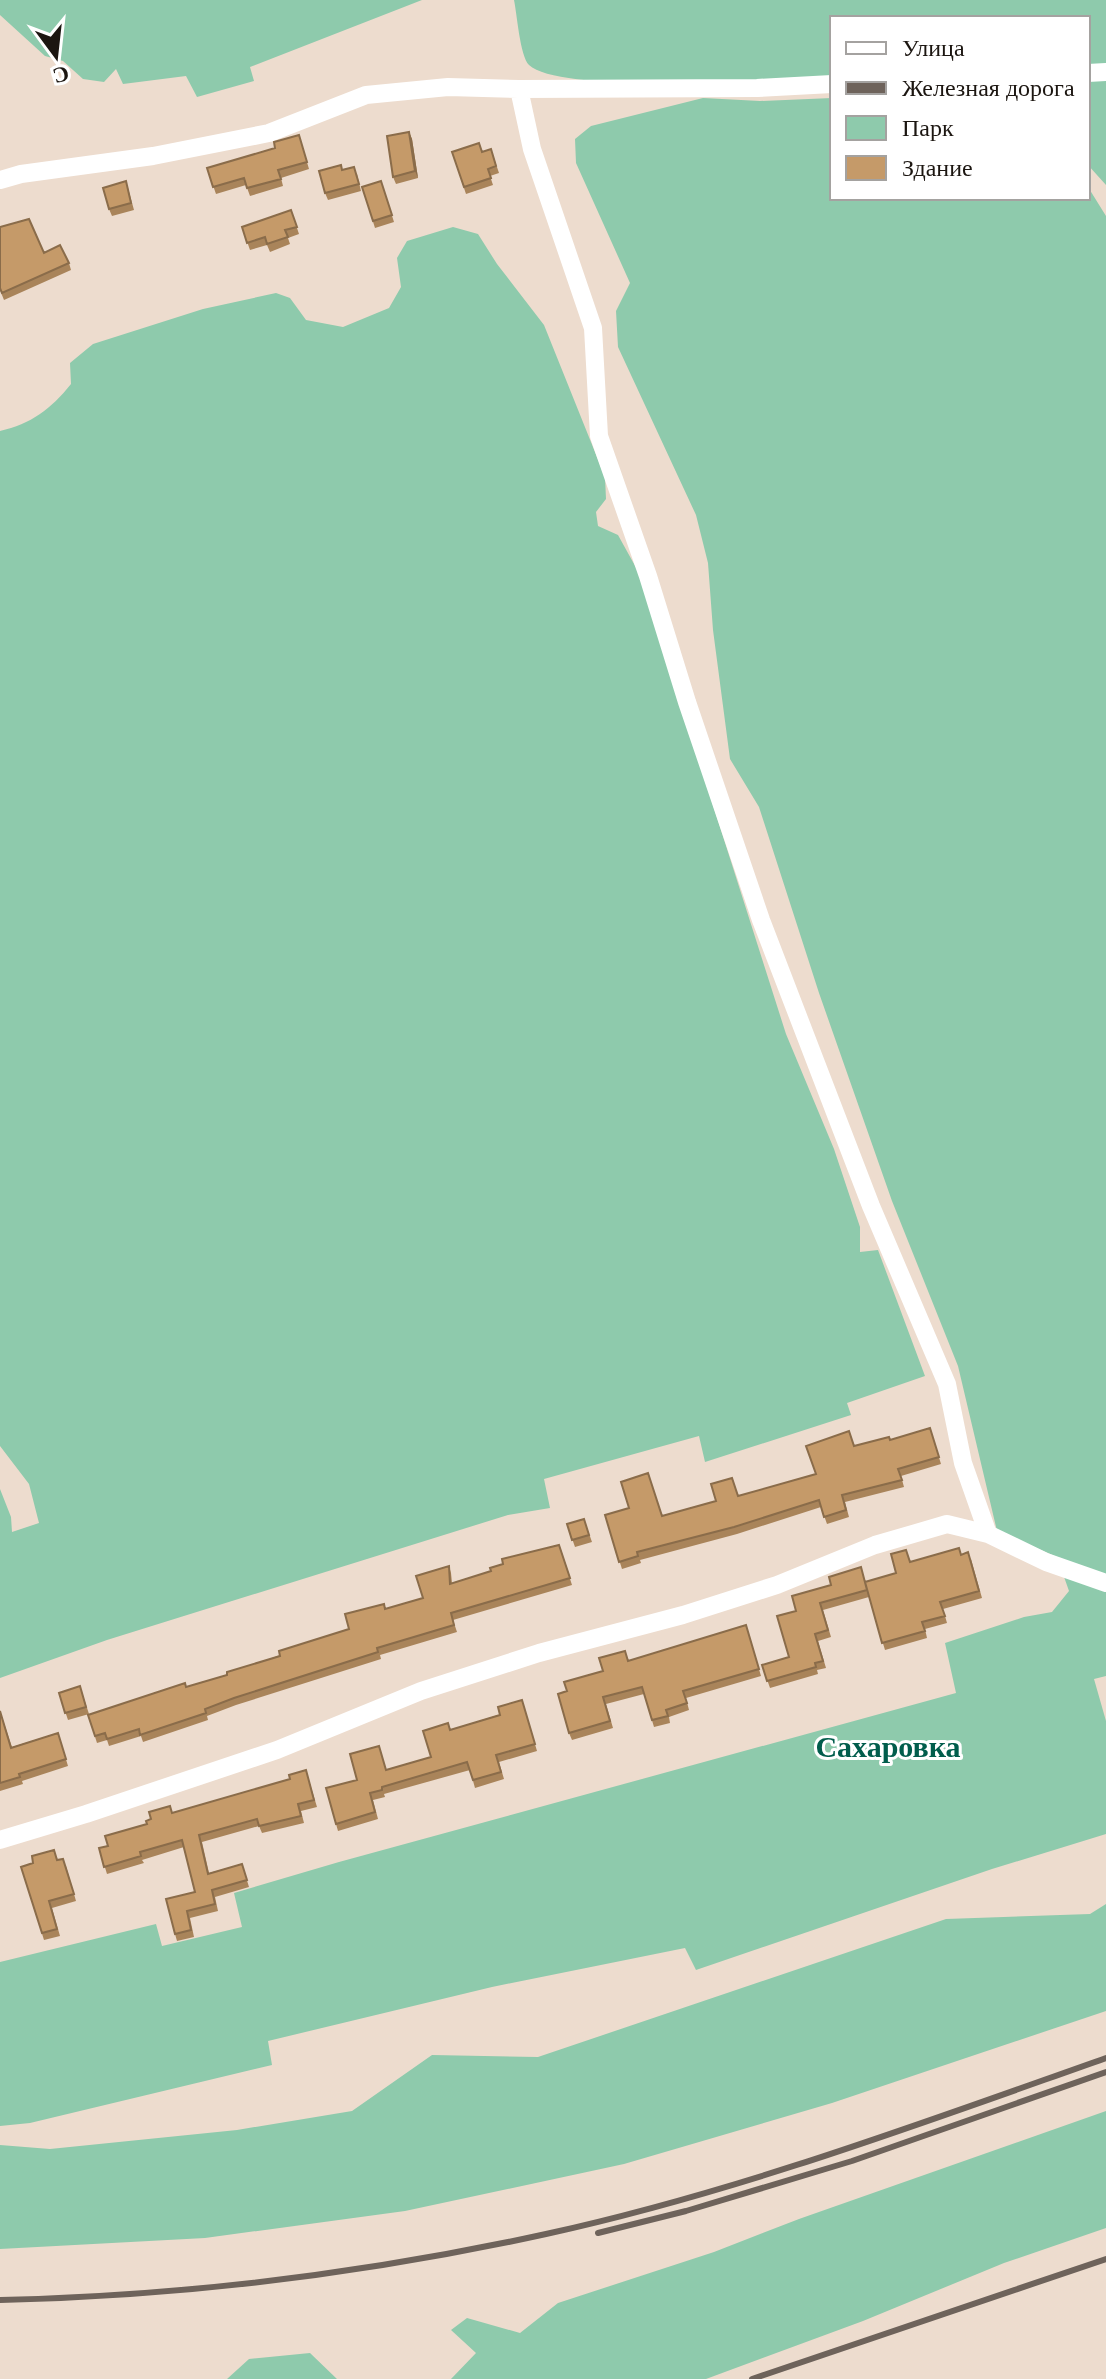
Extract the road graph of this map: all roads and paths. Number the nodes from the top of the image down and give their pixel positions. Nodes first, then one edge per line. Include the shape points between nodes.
1 (830, 84) edge
2 (519, 89) junction
3 (0, 180) edge
4 (988, 1534) junction
5 (1106, 1583) edge
6 (0, 1840) edge

1 - 2 street
2 - 3 street via 448,87 366,95 269,133
2 - 4 street via 532,149 593,328 599,436 761,920 871,1206 947,1384 963,1463
4 - 5 street
4 - 6 street via 947,1524 875,1545 777,1585 421,1691 277,1750

